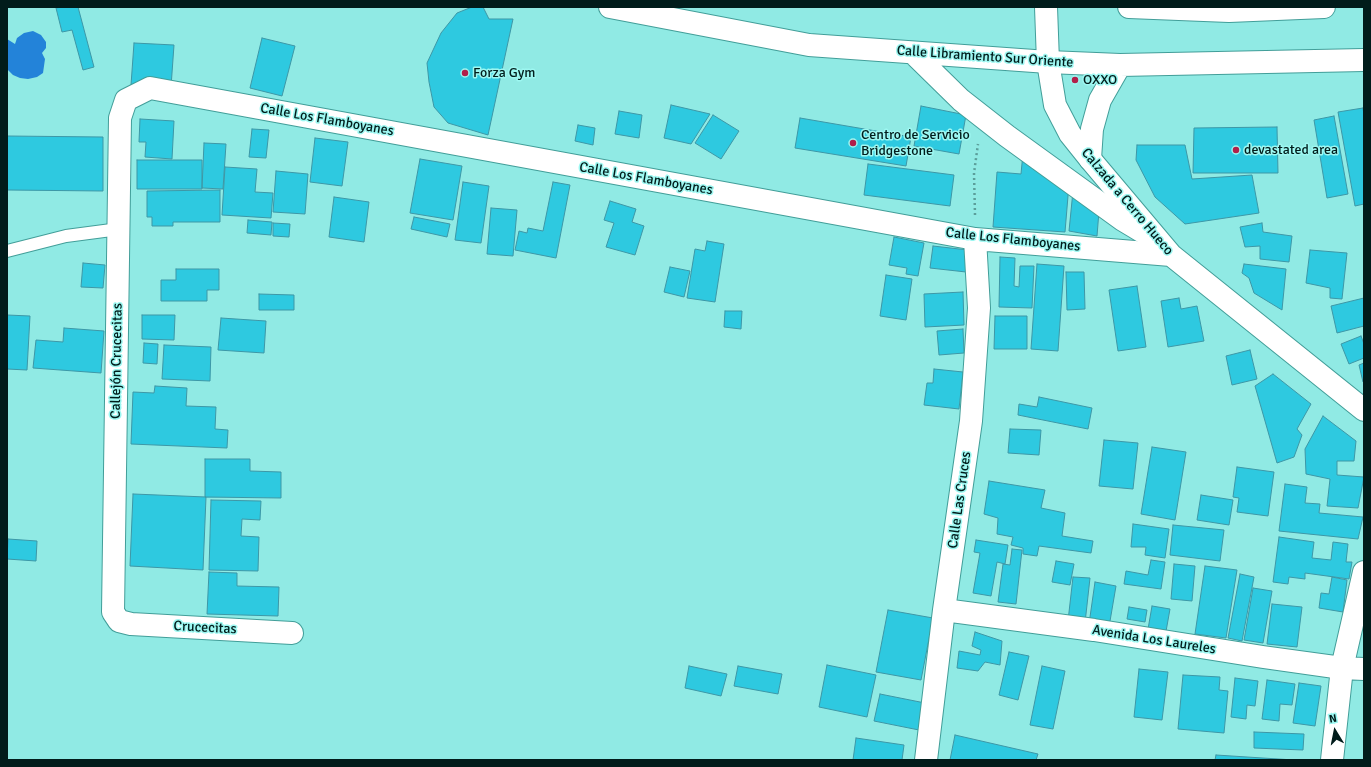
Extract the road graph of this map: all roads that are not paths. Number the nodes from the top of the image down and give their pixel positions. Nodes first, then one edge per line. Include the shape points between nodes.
1 (610, 7) edge
2 (1046, 7) edge
3 (1129, 7) edge
4 (1324, 7) edge
5 (913, 53) junction
6 (1364, 60) edge
7 (1048, 62) junction
8 (1120, 65) junction
9 (126, 100) joint
10 (1090, 159) junction
11 (119, 229) junction
12 (975, 239) junction
13 (1165, 248) junction
14 (7, 251) edge
15 (1364, 410) edge
16 (1364, 572) edge
17 (944, 610) junction
18 (119, 621) joint
19 (292, 634) dead end
20 (1342, 668) junction
21 (1364, 669) edge
22 (926, 760) edge
23 (1332, 760) edge

1 - 5 street, Calle Libramiento Sur Oriente via 809,45
2 - 7 street, Calzada a Cerro Hueco
3 - 4 street via 1229,11
5 - 7 street, Calle Libramiento Sur Oriente
5 - 13 street via 961,100 1007,136
6 - 8 street, Calle Libramiento Sur Oriente
7 - 8 street, Calle Libramiento Sur Oriente
7 - 10 street, Calzada a Cerro Hueco via 1055,105 1070,134
8 - 10 street via 1100,100 1092,129
9 - 11 street, Callejón Crucecitas via 120,118
9 - 12 street, Calle Los Flamboyanes via 150,88
10 - 13 street, Calzada a Cerro Hueco
11 - 14 lane via 66,236
11 - 18 street, Callejón Crucecitas via 113,612
12 - 13 street, Calle Los Flamboyanes
12 - 17 street, Calle Las Cruces via 979,308 971,421
13 - 15 street, Calzada a Cerro Hueco
16 - 20 street
17 - 20 street, Avenida Los Laureles
17 - 22 street, Calle Las Cruces
18 - 19 street, Crucecitas via 131,624
20 - 21 street, Avenida Los Laureles
20 - 23 street

